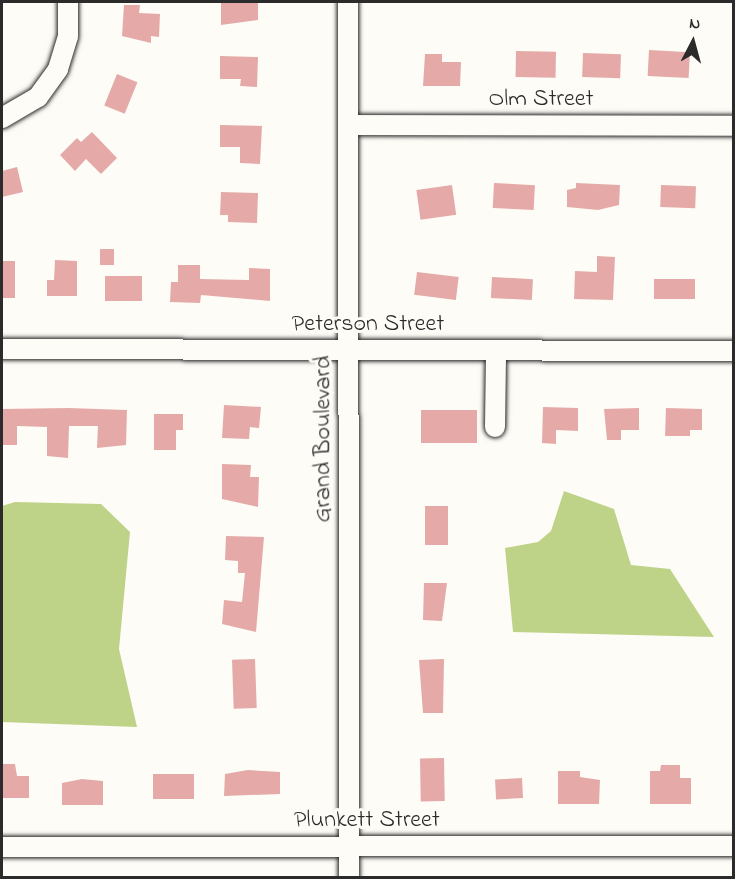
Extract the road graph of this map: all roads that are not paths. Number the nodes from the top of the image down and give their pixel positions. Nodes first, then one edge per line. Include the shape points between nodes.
1 (68, 2) edge
2 (348, 2) edge
3 (2, 118) edge
4 (349, 125) junction
5 (734, 126) edge
6 (2, 350) edge
7 (350, 350) junction
8 (496, 351) junction
9 (734, 351) edge
10 (495, 427) dead end
11 (349, 846) junction
12 (734, 846) edge
13 (2, 847) edge
14 (349, 878) edge

1 - 3 street via 68,36 58,69 38,96
2 - 4 street, Grand Boulevard
4 - 5 street, Olm Street
4 - 7 street, Grand Boulevard
6 - 7 street, Peterson Street
7 - 8 street, Peterson Street
7 - 11 street, Grand Boulevard
8 - 9 street, Peterson Street
8 - 10 street
11 - 12 street, Plunkett Street
11 - 13 street, Plunkett Street
11 - 14 street, Grand Boulevard

